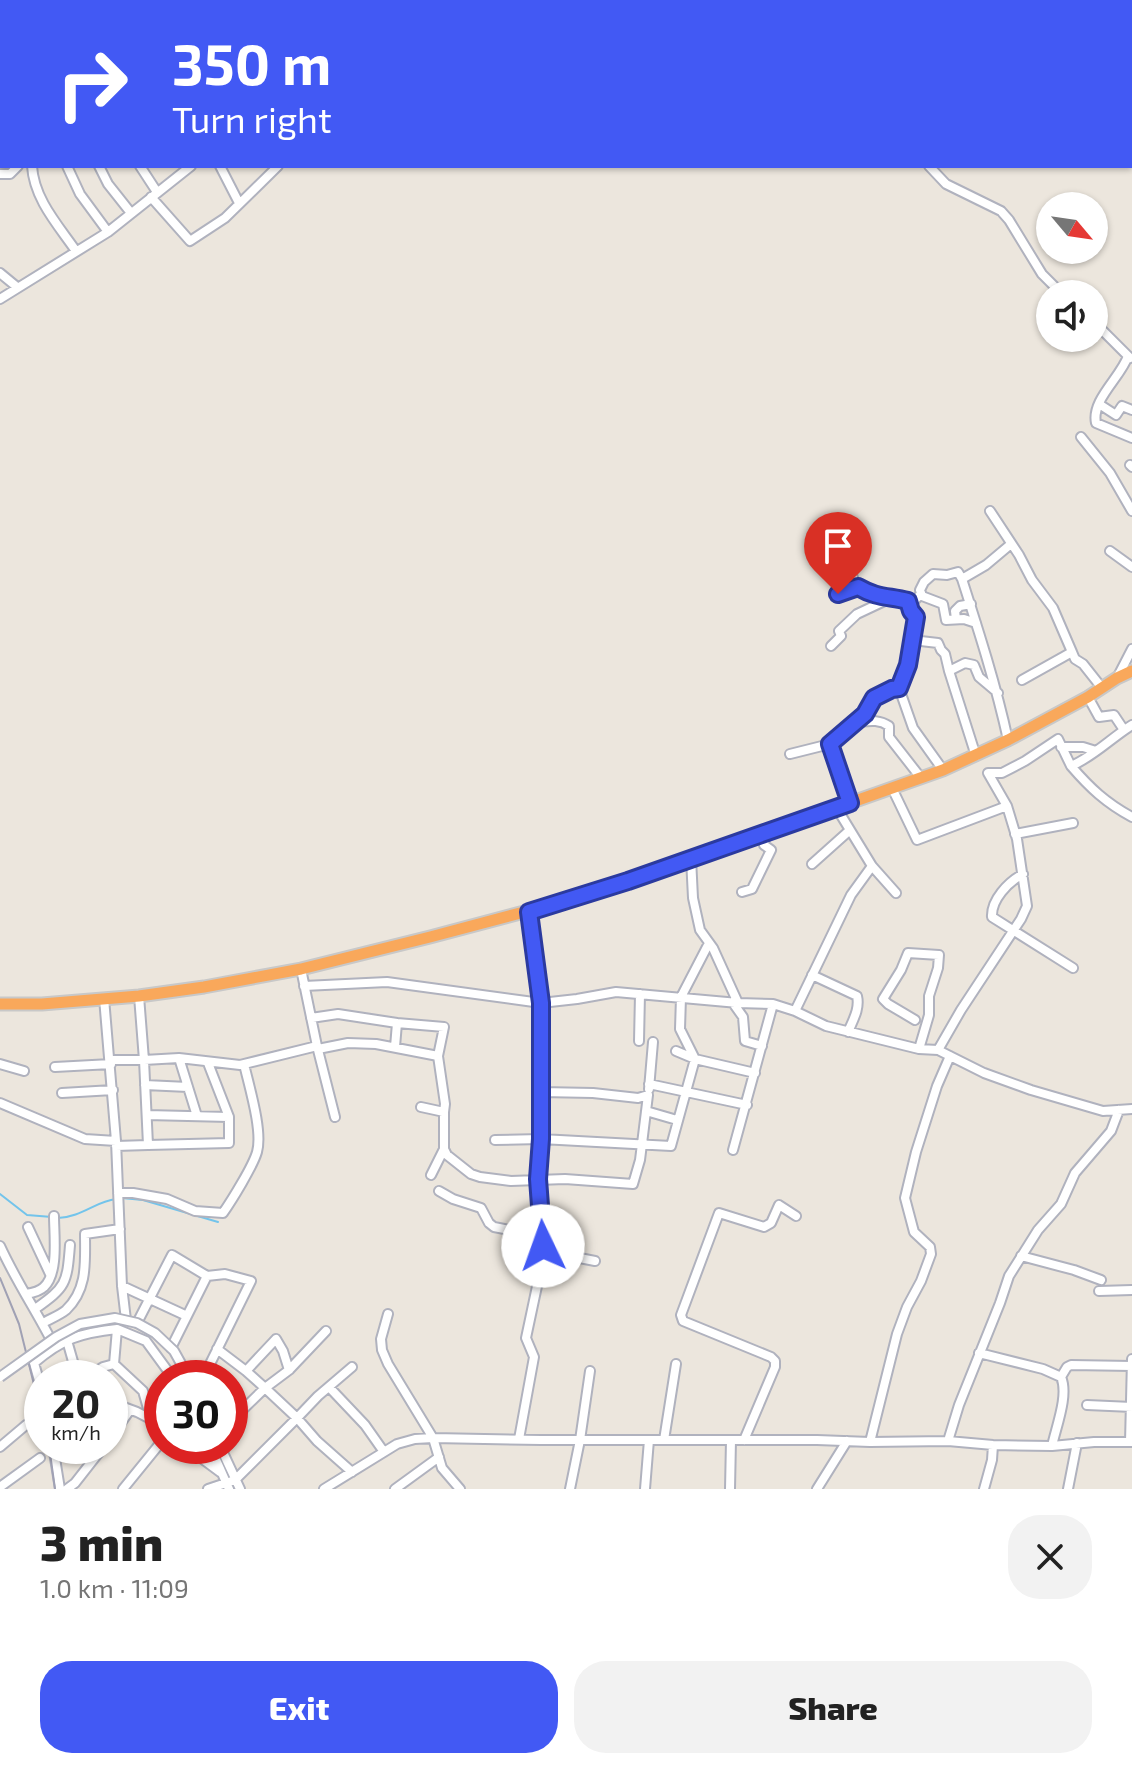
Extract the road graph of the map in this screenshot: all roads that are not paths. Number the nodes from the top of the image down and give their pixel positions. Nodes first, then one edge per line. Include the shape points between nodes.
1 (32, 168) edge
2 (68, 168) edge
3 (100, 168) edge
4 (141, 168) edge
5 (186, 168) edge
6 (221, 168) edge
7 (276, 168) edge
8 (931, 168) edge
9 (154, 195) junction
10 (239, 203) junction
11 (131, 213) junction
12 (108, 232) junction
13 (76, 251) junction
14 (0, 273) edge
15 (1048, 280) edge
16 (17, 287) junction
17 (0, 299) edge
18 (1108, 336) edge
19 (1130, 357) edge
20 (1099, 404) junction
21 (1132, 410) edge
22 (1081, 437) dead end
23 (1132, 438) edge
24 (990, 511) dead end
25 (1132, 511) edge
26 (1011, 544) junction
27 (1110, 551) dead end
28 (1132, 567) edge
29 (839, 568) dead end
30 (962, 579) junction
31 (858, 587) junction
32 (838, 594) dead end
33 (921, 594) junction
34 (893, 597) junction
35 (971, 604) junction
36 (911, 611) junction
37 (956, 619) junction
38 (976, 623) junction
39 (912, 640) junction
40 (831, 646) dead end
41 (1132, 649) edge
42 (1072, 652) junction
43 (949, 671) junction
44 (1132, 671) edge
45 (1117, 678) junction
46 (1022, 680) dead end
47 (899, 688) junction
48 (1102, 688) junction
49 (998, 693) junction
50 (1088, 697) junction
51 (857, 723) junction
52 (1128, 728) edge
53 (1008, 740) junction
54 (830, 744) junction
55 (1061, 747) junction
56 (1096, 751) junction
57 (790, 754) dead end
58 (976, 756) junction
59 (1071, 766) junction
60 (943, 770) junction
61 (921, 778) junction
62 (892, 788) junction
63 (850, 803) junction
64 (1007, 806) junction
65 (836, 807) junction
66 (1132, 817) edge
67 (1073, 823) dead end
68 (850, 830) junction
69 (766, 832) junction
70 (1015, 834) junction
71 (691, 858) junction
72 (812, 864) dead end
73 (872, 866) junction
74 (1023, 874) junction
75 (742, 892) dead end
76 (896, 893) dead end
77 (529, 912) junction
78 (1014, 931) junction
79 (709, 943) junction
80 (1073, 968) dead end
81 (301, 969) junction
82 (812, 975) junction
83 (304, 986) junction
84 (640, 994) junction
85 (139, 996) junction
86 (681, 997) junction
87 (104, 998) junction
88 (541, 1003) junction
89 (735, 1003) junction
90 (0, 1004) edge
91 (773, 1004) junction
92 (795, 1011) junction
93 (311, 1018) junction
94 (915, 1020) dead end
95 (397, 1023) junction
96 (848, 1032) junction
97 (639, 1041) dead end
98 (653, 1042) dead end
99 (762, 1046) junction
100 (317, 1047) junction
101 (395, 1047) junction
102 (919, 1049) junction
103 (938, 1050) junction
104 (676, 1051) dead end
105 (438, 1056) junction
106 (950, 1056) junction
107 (179, 1058) junction
108 (695, 1059) junction
109 (144, 1060) junction
110 (110, 1062) junction
111 (208, 1063) junction
112 (0, 1064) edge
113 (244, 1064) junction
114 (55, 1067) dead end
115 (24, 1071) dead end
116 (755, 1073) junction
117 (649, 1084) junction
118 (145, 1085) junction
119 (188, 1087) junction
120 (113, 1090) junction
121 (686, 1091) junction
122 (541, 1092) junction
123 (62, 1093) dead end
124 (648, 1095) junction
125 (0, 1103) edge
126 (747, 1105) junction
127 (421, 1107) dead end
128 (1132, 1109) edge
129 (1119, 1110) junction
130 (646, 1111) junction
131 (444, 1112) junction
132 (147, 1115) junction
133 (197, 1116) junction
134 (229, 1117) junction
135 (335, 1117) dead end
136 (677, 1120) junction
137 (541, 1139) junction
138 (495, 1140) dead end
139 (116, 1143) junction
140 (148, 1145) junction
141 (642, 1145) junction
142 (444, 1149) junction
143 (733, 1150) dead end
144 (431, 1175) dead end
145 (538, 1179) junction
146 (439, 1191) dead end
147 (118, 1193) junction
148 (54, 1216) dead end
149 (796, 1216) dead end
150 (28, 1227) dead end
151 (120, 1229) junction
152 (70, 1245) dead end
153 (0, 1246) edge
154 (543, 1246) junction
155 (1021, 1256) junction
156 (595, 1261) dead end
157 (50, 1275) junction
158 (207, 1276) junction
159 (1101, 1280) dead end
160 (122, 1286) junction
161 (1132, 1290) edge
162 (1099, 1291) dead end
163 (26, 1294) junction
164 (149, 1298) junction
165 (35, 1309) junction
166 (388, 1314) dead end
167 (187, 1316) junction
168 (126, 1320) junction
169 (43, 1323) junction
170 (137, 1323) junction
171 (117, 1329) junction
172 (326, 1331) dead end
173 (66, 1336) junction
174 (51, 1340) junction
175 (171, 1348) junction
176 (217, 1349) junction
177 (979, 1353) junction
178 (1132, 1359) edge
179 (37, 1360) edge
180 (73, 1360) edge
181 (114, 1360) edge
182 (160, 1360) edge
183 (179, 1360) edge
184 (211, 1360) edge
185 (232, 1360) edge
186 (676, 1364) dead end
187 (1132, 1366) edge
188 (352, 1367) dead end
189 (248, 1369) edge
190 (289, 1370) junction
191 (590, 1371) dead end
192 (248, 1373) edge
193 (0, 1377) edge
194 (128, 1377) edge
195 (1061, 1377) junction
196 (329, 1387) junction
197 (265, 1388) junction
198 (144, 1394) edge
199 (248, 1405) edge
200 (1087, 1405) dead end
201 (1131, 1407) edge
202 (130, 1410) joint
203 (128, 1413) edge
204 (144, 1416) edge
205 (297, 1418) junction
206 (24, 1427) edge
207 (433, 1438) junction
208 (519, 1439) junction
209 (580, 1440) junction
210 (649, 1440) junction
211 (664, 1440) junction
212 (731, 1440) junction
213 (744, 1440) junction
214 (847, 1441) junction
215 (948, 1441) junction
216 (870, 1442) junction
217 (1131, 1442) edge
218 (1077, 1443) junction
219 (993, 1445) junction
220 (1052, 1446) junction
221 (0, 1447) edge
222 (384, 1452) junction
223 (439, 1457) junction
224 (144, 1463) edge
225 (32, 1464) edge
226 (56, 1464) edge
227 (90, 1464) edge
228 (210, 1464) edge
229 (218, 1464) edge
230 (225, 1464) edge
231 (352, 1472) junction
232 (222, 1473) junction
233 (230, 1484) edge
234 (0, 1487) edge
235 (60, 1489) edge
236 (67, 1489) edge
237 (123, 1489) edge
238 (208, 1489) edge
239 (240, 1489) edge
240 (324, 1489) edge
241 (395, 1489) edge
242 (460, 1489) edge
243 (570, 1489) edge
244 (645, 1489) edge
245 (730, 1489) edge
246 (817, 1489) edge
247 (984, 1489) edge
248 (1068, 1489) edge

1 - 13 street via 41,200
2 - 12 street
3 - 11 street
4 - 9 street
5 - 9 street
6 - 10 street
7 - 10 street
8 - 15 street via 946,184 1001,211
9 - 10 street via 190,241
9 - 11 street
11 - 12 street
12 - 13 street
13 - 16 street
14 - 16 street
16 - 17 street
18 - 19 street
19 - 20 street
20 - 21 street via 1116,415 1122,406
20 - 23 street via 1096,423
22 - 25 street
24 - 26 street
26 - 30 street
26 - 42 street via 1053,608
27 - 28 street
29 - 31 street via 852,575
30 - 33 street via 958,572 933,574
30 - 35 street
31 - 32 street
31 - 34 street via 876,597
33 - 36 street
33 - 37 street via 943,604 946,620
34 - 36 street via 908,601
34 - 40 street via 857,614
35 - 37 street via 960,606
35 - 38 street
36 - 39 street via 916,617
37 - 38 street
38 - 49 street
39 - 43 street via 938,643
39 - 47 street
41 - 45 street
42 - 46 street
42 - 48 street
43 - 49 street via 965,663 974,665 979,677
43 - 58 street
44 - 45 highway
45 - 48 highway
47 - 51 street via 874,698
47 - 60 street via 913,728
48 - 50 highway
49 - 53 street
50 - 52 street via 1099,717 1114,715
50 - 53 highway
51 - 54 street
51 - 61 street via 889,726 889,737
52 - 56 street
53 - 58 highway
54 - 57 street
54 - 63 street
55 - 56 street
55 - 59 street
55 - 64 street via 1058,739 1002,773 988,773
56 - 59 street
58 - 60 highway
59 - 66 street via 1093,792
60 - 61 highway
61 - 62 highway
62 - 63 highway
62 - 64 street via 917,840
63 - 65 highway
64 - 70 street
65 - 68 street
65 - 69 highway
67 - 70 street
68 - 72 street
68 - 73 street
69 - 71 highway
69 - 75 street via 764,845 771,850 752,889
70 - 74 street
71 - 77 highway
71 - 79 street via 693,898 700,930
73 - 76 street
73 - 82 street via 851,895
74 - 78 street via 1027,906
74 - 78 street via 1006,886 991,912
77 - 81 highway
77 - 88 street
78 - 80 street
78 - 103 street
79 - 86 street
79 - 89 street
81 - 83 street
81 - 85 highway
82 - 92 street
82 - 96 street via 857,996
83 - 88 street via 387,982
83 - 93 street
84 - 86 street
84 - 88 street via 616,992
84 - 97 street
85 - 87 highway
85 - 109 street
86 - 89 street
86 - 108 street via 680,1029
87 - 90 highway
87 - 110 street
88 - 122 street
89 - 91 street
89 - 99 street via 743,1017 745,1041
91 - 92 street
91 - 99 street
92 - 96 street
93 - 95 street via 338,1014
93 - 100 street
94 - 102 street via 883,999 908,953 939,955
95 - 101 street
95 - 105 street via 444,1027
96 - 102 street
98 - 117 street
99 - 116 street
100 - 101 street
100 - 113 street
100 - 135 street
101 - 105 street
102 - 103 street
103 - 106 street
104 - 108 street
105 - 131 street
106 - 129 street via 1031,1090 1103,1111
106 - 216 street via 905,1198 914,1232 931,1254 897,1334
107 - 109 street
107 - 111 street
107 - 119 street
108 - 116 street
108 - 121 street
109 - 110 street
109 - 118 street
110 - 114 street
110 - 120 street
111 - 113 street
111 - 134 street
112 - 115 street
113 - 147 street via 257,1152 223,1213
116 - 126 street
117 - 121 street
117 - 124 street
118 - 119 street
118 - 132 street
119 - 133 street
120 - 123 street
120 - 139 street
121 - 126 street
121 - 136 street
122 - 124 street
122 - 137 street
124 - 130 street
125 - 139 street via 85,1139
126 - 143 street
127 - 131 street
128 - 129 street
129 - 155 street via 1111,1131 1075,1173 1061,1204
130 - 136 street
130 - 141 street
131 - 142 street
132 - 133 street
132 - 140 street
133 - 134 street
134 - 140 street via 228,1144
136 - 141 street via 671,1146
137 - 138 street
137 - 141 street
137 - 145 street
139 - 140 street
139 - 147 street
141 - 145 street via 633,1184
142 - 144 street
142 - 145 street via 480,1177
145 - 154 street
146 - 154 street via 481,1208 494,1227
147 - 151 street
148 - 157 street via 55,1261
149 - 213 street via 779,1205 764,1227 719,1213 681,1315 691,1325 775,1361
150 - 157 street
151 - 160 street
151 - 169 street via 85,1234 81,1289 65,1310
152 - 165 street via 65,1283
153 - 163 street
154 - 156 street
154 - 208 street via 526,1338 534,1357
155 - 159 street
155 - 177 street
157 - 163 street via 43,1289
158 - 164 street via 172,1255
158 - 167 street
158 - 176 street via 225,1274 251,1281
160 - 164 street
160 - 168 street
161 - 162 street
163 - 165 street
164 - 167 street
164 - 170 street
165 - 169 street
166 - 207 street via 382,1350
167 - 175 street
168 - 170 street, bridge
168 - 173 street, bridge via 80,1324
169 - 174 street
170 - 175 street, bridge
171 - 173 street
171 - 181 street
171 - 182 street via 146,1341
172 - 190 street
173 - 174 street, bridge
173 - 179 street
173 - 180 street
174 - 193 street, bridge
175 - 183 street, bridge
176 - 184 street
176 - 185 street
177 - 195 street
177 - 215 street
178 - 187 street
186 - 211 street
187 - 195 street via 1071,1365
187 - 201 street
188 - 196 street
189 - 190 street via 276,1339
190 - 197 street
191 - 209 street
192 - 197 street
194 - 198 street
195 - 220 street via 1064,1397
196 - 205 street
196 - 222 street
197 - 199 street
197 - 205 street
200 - 201 street
201 - 217 street
202 - 203 street
202 - 204 street
205 - 231 street
205 - 233 street
206 - 221 street
207 - 208 street
207 - 222 street via 397,1444
207 - 223 street
208 - 209 street
209 - 210 street
209 - 243 street
210 - 211 street
210 - 244 street
211 - 212 street
212 - 213 street
212 - 245 street
213 - 214 street
214 - 216 street
214 - 246 street
215 - 216 street
215 - 219 street
217 - 218 street
218 - 220 street
218 - 248 street
219 - 220 street
219 - 247 street
222 - 231 street
223 - 241 street
223 - 242 street
224 - 237 street
225 - 234 street
226 - 235 street
227 - 236 street
228 - 232 street
229 - 232 street
230 - 233 street
231 - 240 street
232 - 233 street
233 - 238 street
233 - 239 street

